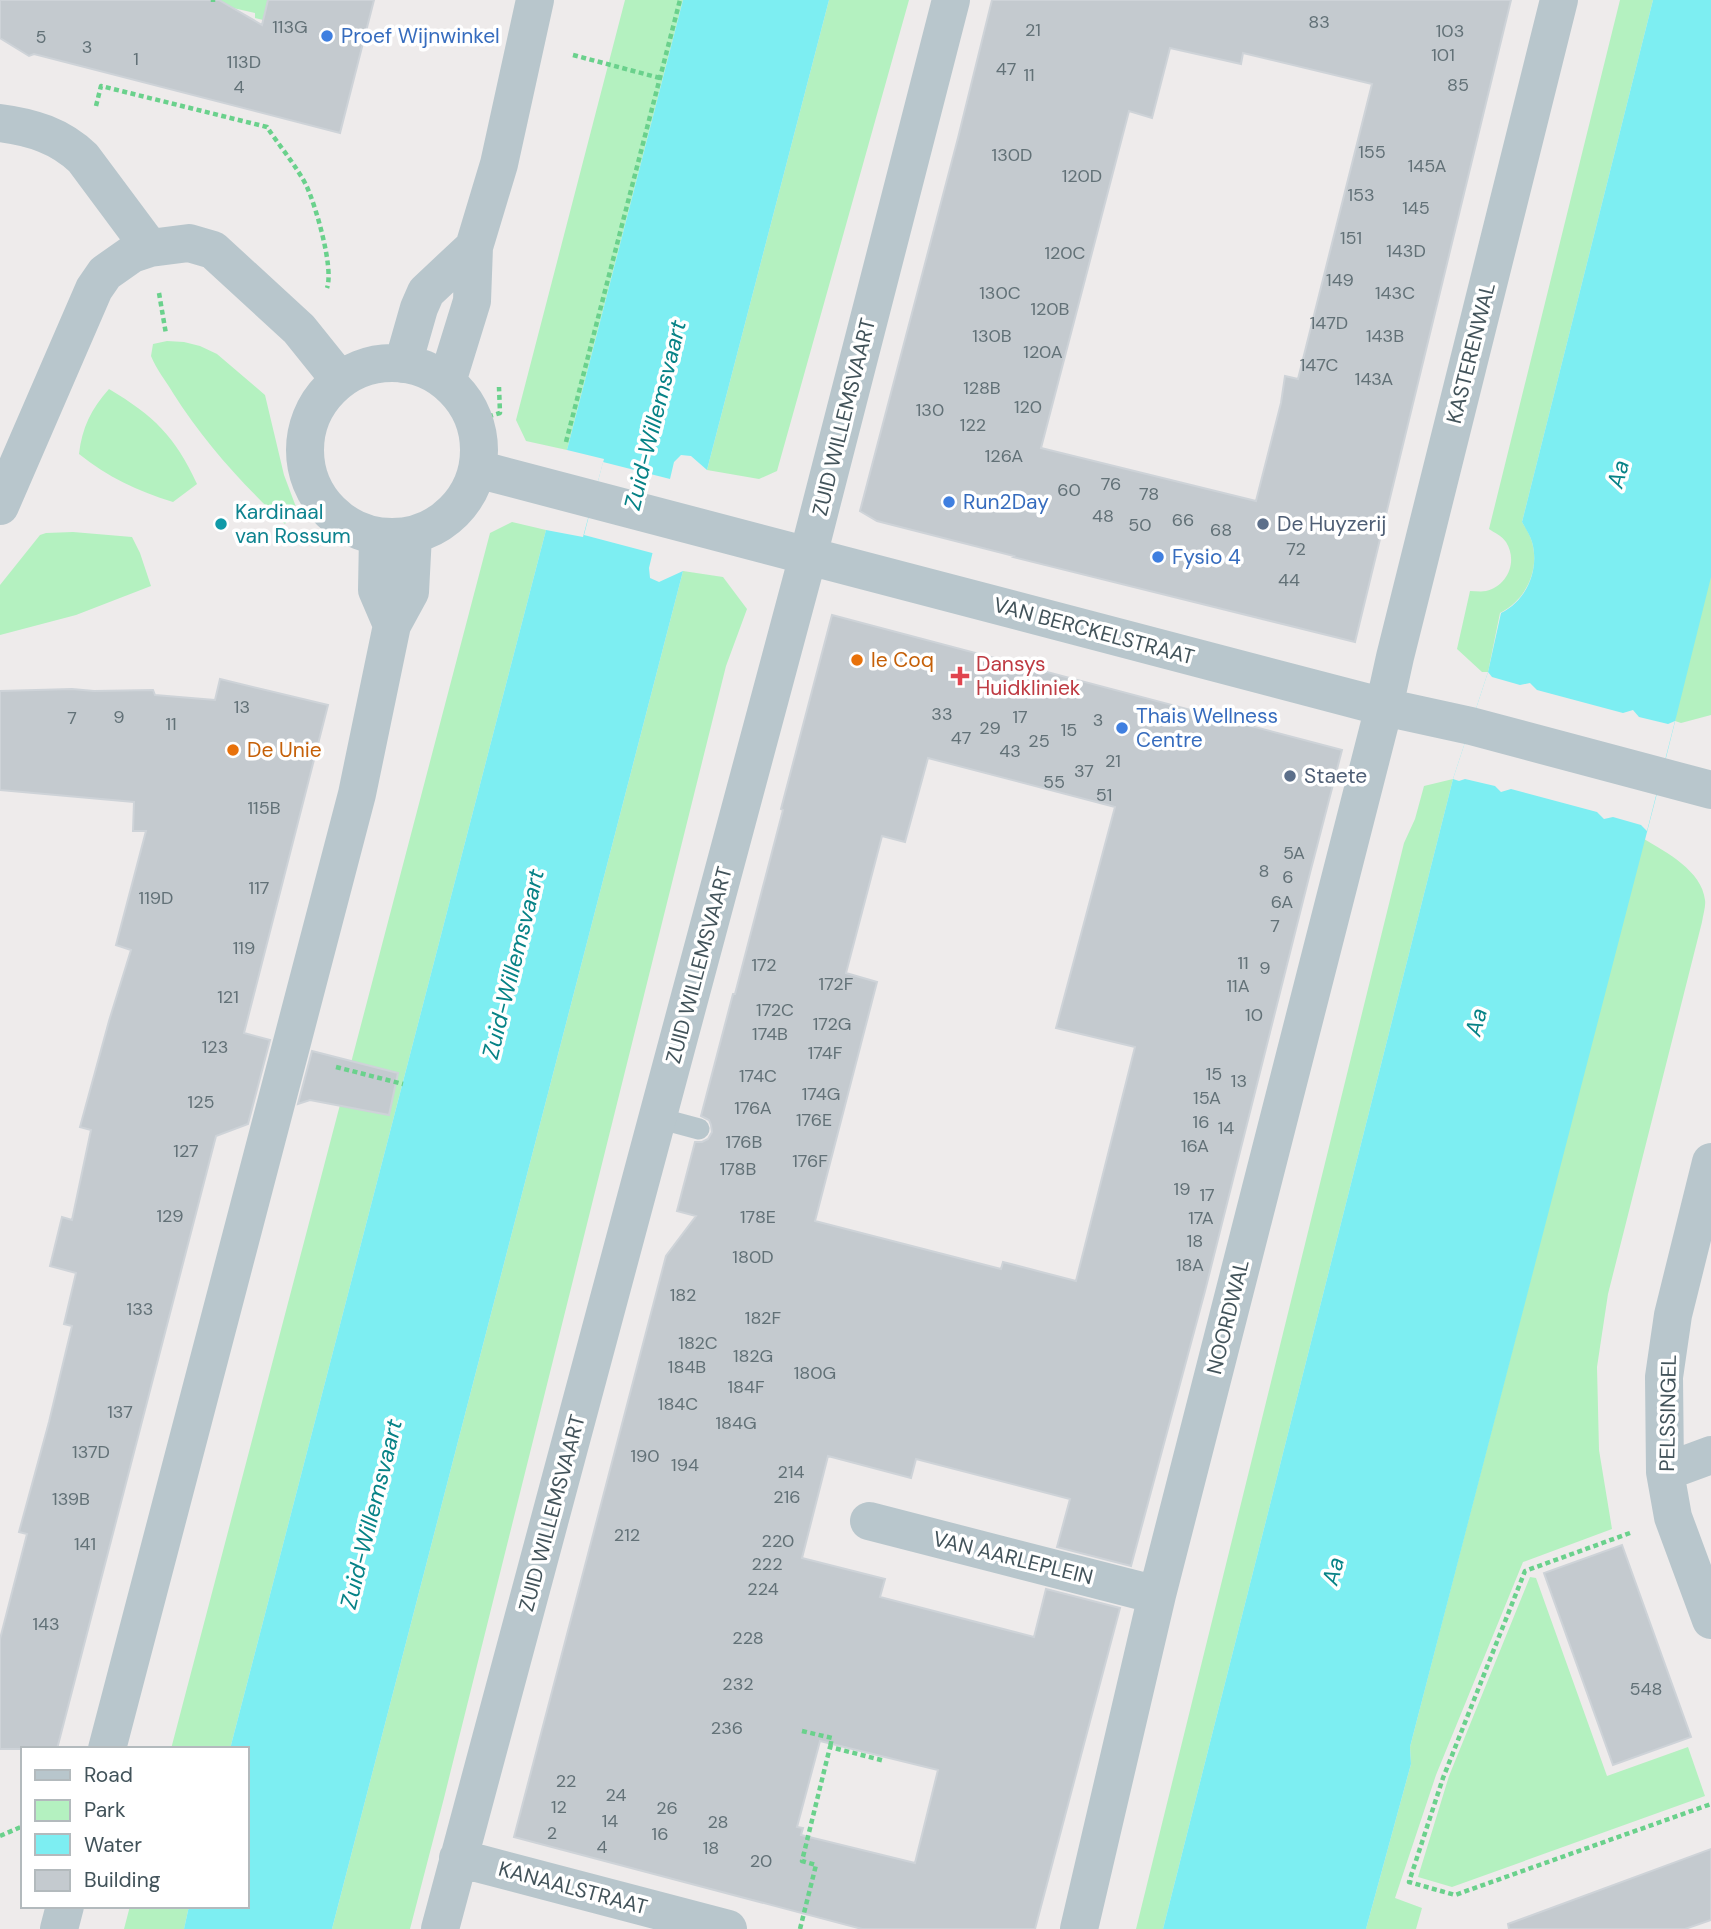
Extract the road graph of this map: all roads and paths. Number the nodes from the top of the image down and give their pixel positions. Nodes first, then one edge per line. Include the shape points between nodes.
1 (535, 0) edge
2 (680, 0) edge
3 (951, 0) edge
4 (1559, 0) edge
5 (564, 52) dead end
6 (660, 78) junction
7 (3, 116) edge
8 (83, 158) junction
9 (474, 247) junction
10 (150, 248) junction
11 (310, 343) junction
12 (403, 364) junction
13 (340, 380) junction
14 (447, 382) junction
15 (565, 446) dead end
16 (477, 469) junction
17 (0, 506) edge
18 (395, 536) junction
19 (808, 556) junction
20 (1384, 707) junction
21 (1711, 790) edge
22 (289, 1055) junction
23 (403, 1083) dead end
24 (658, 1118) junction
25 (699, 1129) dead end
26 (1711, 1162) edge
27 (1711, 1455) edge
28 (1665, 1472) junction
29 (1673, 1517) junction
30 (869, 1521) dead end
31 (1157, 1595) junction
32 (1711, 1620) edge
33 (802, 1731) dead end
34 (108, 1747) edge
35 (830, 1747) junction
36 (886, 1761) dead end
37 (1711, 1804) edge
38 (21, 1827) edge
39 (0, 1836) edge
40 (458, 1858) junction
41 (64, 1908) edge
42 (59, 1929) edge
43 (440, 1929) edge
44 (727, 1929) edge
45 (800, 1929) edge
46 (1079, 1929) edge

1 - 9 street via 499,164
2 - 6 path
3 - 19 street, ZUID WILLEMSVAART
4 - 20 street, KASTERENWAL
5 - 6 path
6 - 15 path
7 - 8 street via 70,145
8 - 10 street
8 - 11 path via 101,86 267,127 307,186 325,245 330,281
9 - 12 street via 426,292
9 - 14 street via 472,301
10 - 11 street via 189,243 213,250
10 - 17 street via 118,262 94,289
11 - 13 street
12 - 13 street via 381,363
12 - 14 street
13 - 18 street via 320,401 308,428 305,457 312,485 328,509 350,527
14 - 16 street via 474,421
16 - 18 street via 454,511 435,526
16 - 19 street, VAN BERCKELSTRAAT
18 - 22 street via 410,592 393,625 357,794
19 - 20 street, VAN BERCKELSTRAAT
19 - 24 street, ZUID WILLEMSVAART
20 - 21 street, VAN BERCKELSTRAAT
20 - 31 street, NOORDWAL
22 - 23 path
22 - 34 street
24 - 25 lane
24 - 40 street, ZUID WILLEMSVAART
26 - 28 street, PELSSINGEL via 1671,1328 1664,1377
27 - 28 street
28 - 29 street, PELSSINGEL
29 - 32 street, PELSSINGEL
29 - 37 path via 1525,1571 1443,1778 1409,1882 1455,1895
30 - 31 street, VAN AARLEPLEIN
31 - 46 street, NOORDWAL
33 - 35 path via 832,1738
35 - 36 path
35 - 45 path via 802,1861 817,1865
38 - 39 path
40 - 43 street, ZUID WILLEMSVAART
40 - 44 street, KANAALSTRAAT
41 - 42 street

